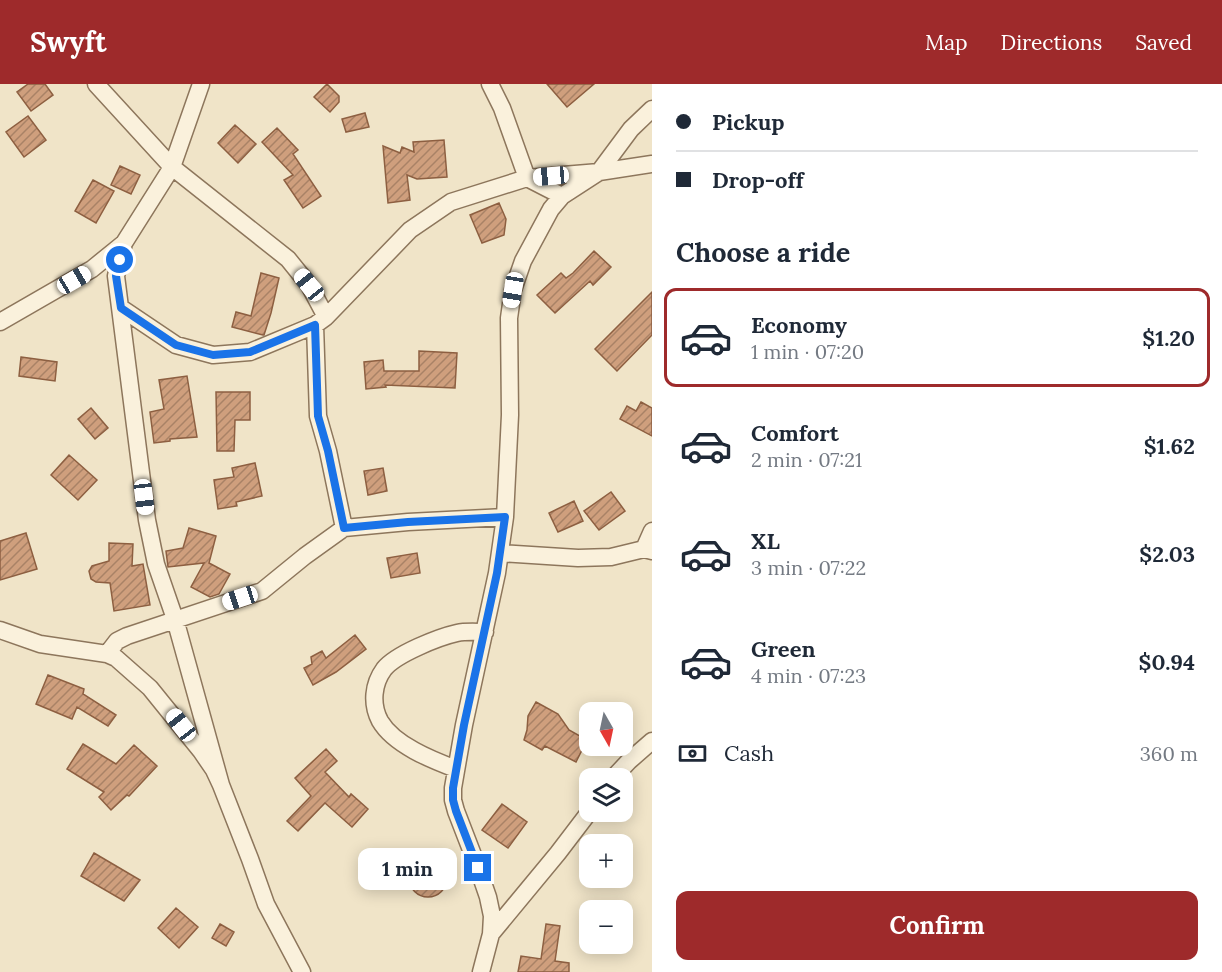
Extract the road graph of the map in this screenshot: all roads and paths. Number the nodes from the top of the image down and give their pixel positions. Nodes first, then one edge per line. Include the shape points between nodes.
1 (96, 84) edge
2 (201, 84) edge
3 (490, 84) edge
4 (652, 109) edge
5 (652, 164) edge
6 (172, 167) junction
7 (599, 172) junction
8 (527, 178) junction
9 (562, 195) junction
10 (124, 243) junction
11 (121, 308) junction
12 (321, 321) junction
13 (0, 322) edge
14 (505, 517) junction
15 (344, 528) junction
16 (652, 531) edge
17 (648, 550) edge
18 (500, 553) junction
19 (175, 619) junction
20 (0, 630) edge
21 (485, 632) junction
22 (107, 654) junction
23 (652, 741) edge
24 (622, 768) edge
25 (456, 769) junction
26 (221, 785) junction
27 (582, 822) edge
28 (491, 934) junction
29 (302, 972) edge
30 (481, 972) edge

1 - 6 street
2 - 6 street
3 - 8 street
4 - 7 street via 631,129
5 - 7 street
6 - 10 street
6 - 12 street via 288,259 309,285
7 - 8 street
7 - 9 street
8 - 9 street
8 - 12 street via 451,202 410,230
9 - 14 street via 523,261 513,290 509,318
10 - 11 street via 116,276
10 - 13 street via 92,269
11 - 12 street via 176,345 213,355 250,352
11 - 19 street via 147,520 156,564
12 - 15 street via 318,416
14 - 15 street
14 - 18 street
15 - 19 street via 262,591
16 - 17 street
17 - 18 street via 600,558
18 - 21 street
19 - 22 street via 117,641
19 - 26 street
20 - 22 street via 40,644
21 - 25 street
21 - 25 street via 459,632 433,640 385,668 375,685 374,703 380,721 398,741
22 - 26 street via 150,688 201,751
23 - 24 street
25 - 28 street via 453,800 488,897
26 - 29 street via 266,904
27 - 28 street
28 - 30 street

